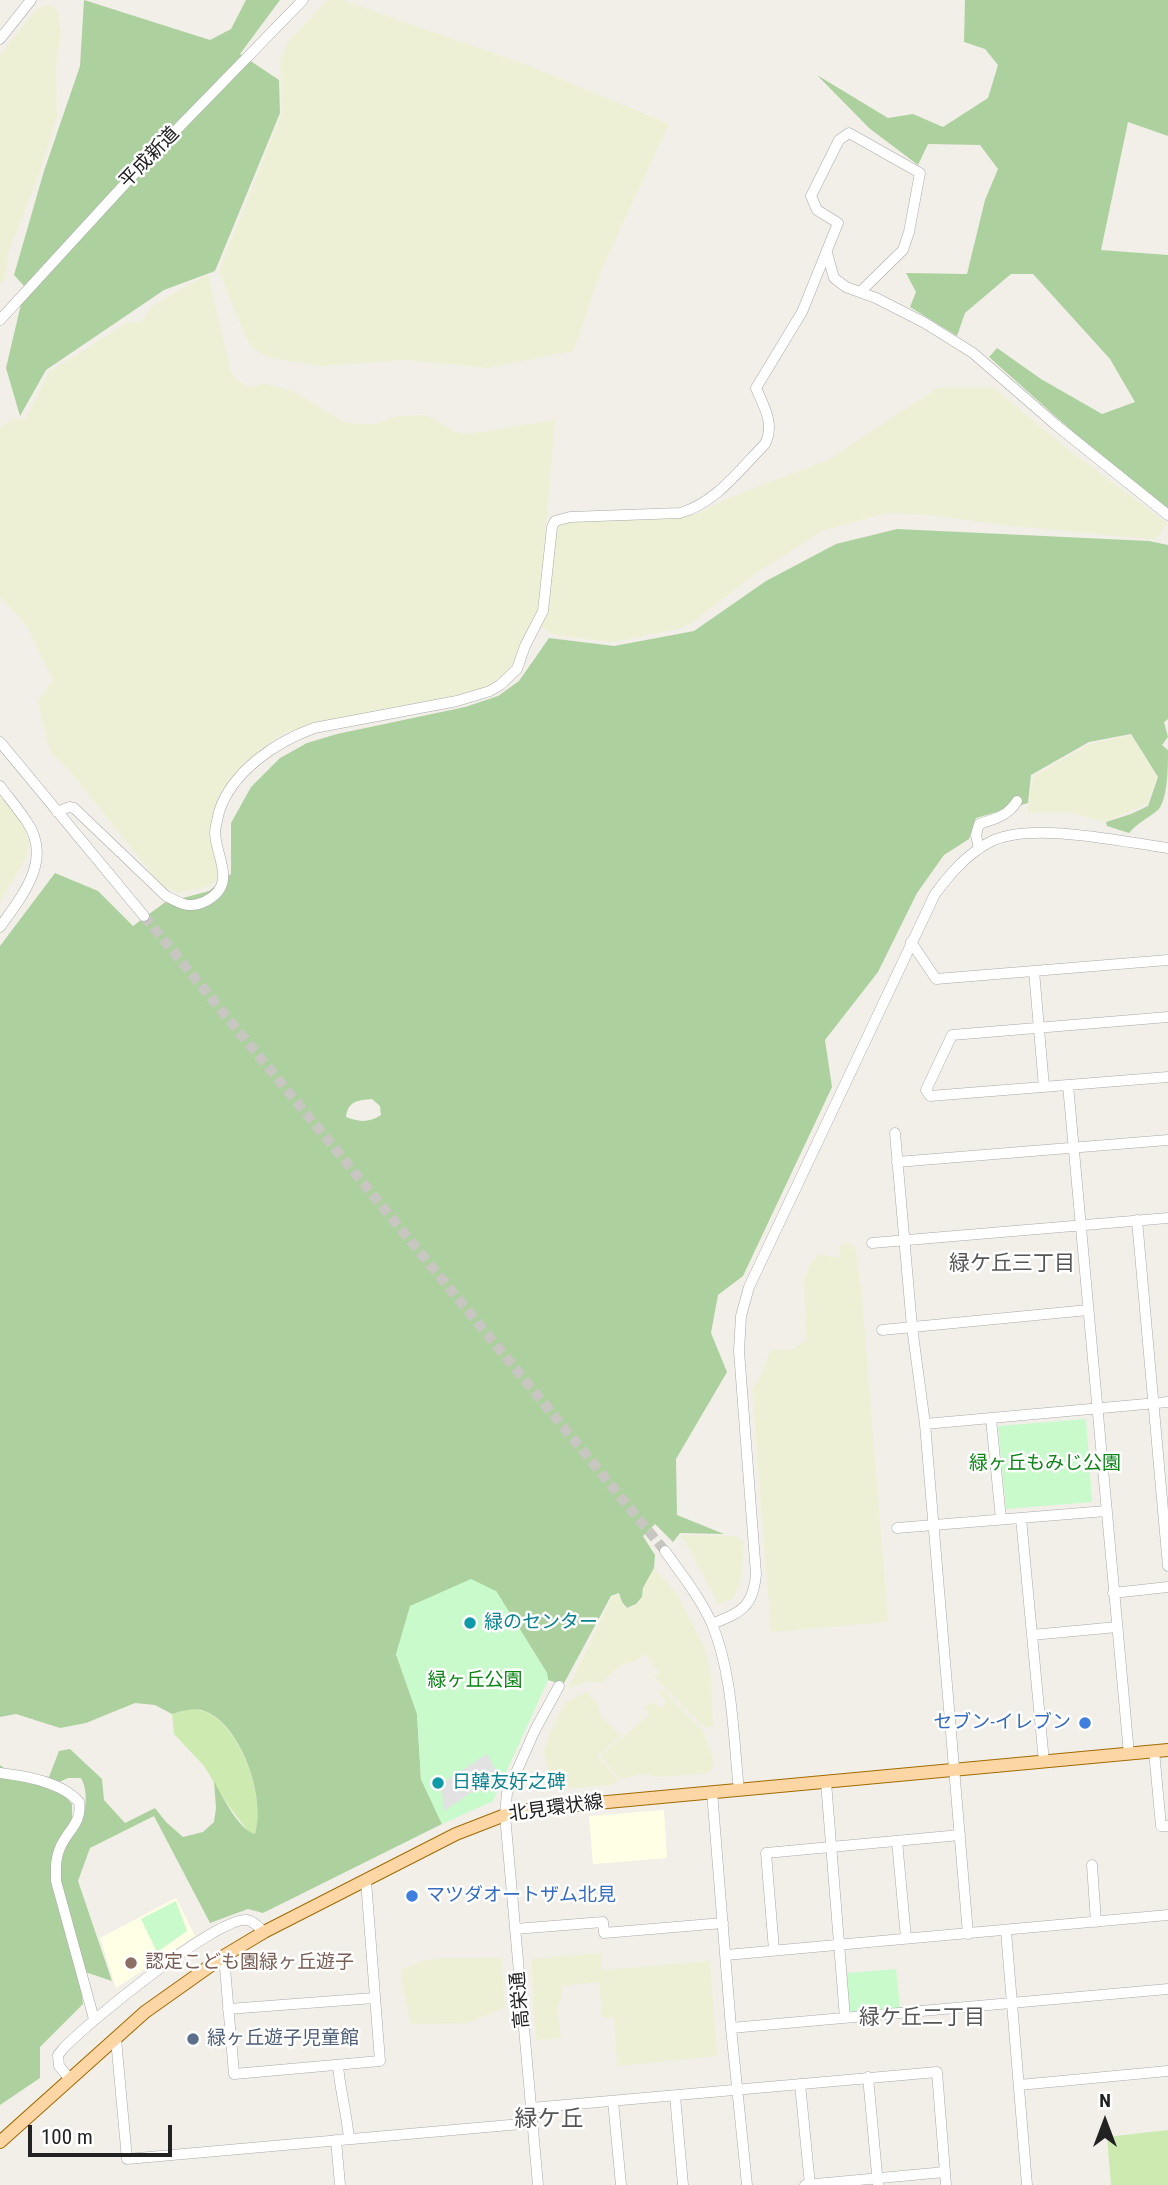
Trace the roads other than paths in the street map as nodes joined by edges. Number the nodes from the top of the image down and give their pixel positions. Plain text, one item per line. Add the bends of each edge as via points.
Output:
1 (32, 0) edge
2 (303, 0) edge
3 (0, 39) edge
4 (827, 253) junction
5 (860, 292) junction
6 (0, 320) edge
7 (1168, 515) edge
8 (0, 742) edge
9 (0, 786) edge
10 (1017, 801) dead end
11 (57, 812) junction
12 (1168, 848) edge
13 (979, 849) junction
14 (144, 916) tunnel mouth
15 (0, 927) edge
16 (911, 942) junction
17 (1168, 960) edge
18 (1034, 971) junction
19 (1168, 1017) edge
20 (1038, 1027) junction
21 (1168, 1077) edge
22 (1068, 1085) junction
23 (1044, 1087) junction
24 (895, 1133) dead end
25 (1168, 1140) edge
26 (1073, 1148) junction
27 (897, 1162) junction
28 (1168, 1218) edge
29 (1137, 1220) junction
30 (1080, 1224) junction
31 (905, 1241) junction
32 (873, 1243) dead end
33 (1088, 1310) junction
34 (912, 1327) junction
35 (882, 1330) dead end
36 (1168, 1402) edge
37 (1153, 1403) junction
38 (1097, 1409) junction
39 (991, 1419) junction
40 (925, 1424) junction
41 (1106, 1511) junction
42 (1021, 1518) junction
43 (1000, 1519) junction
44 (933, 1525) junction
45 (897, 1528) dead end
46 (665, 1551) tunnel mouth
47 (1168, 1566) edge
48 (1168, 1587) edge
49 (1113, 1593) junction
50 (712, 1624) junction
51 (1117, 1627) junction
52 (1032, 1635) junction
53 (559, 1686) dead end
54 (1161, 1751) edge
55 (1129, 1754) junction
56 (1044, 1762) junction
57 (955, 1770) junction
58 (0, 1773) edge
59 (826, 1782) junction
60 (739, 1790) junction
61 (712, 1792) junction
62 (505, 1815) junction
63 (1168, 1826) edge
64 (960, 1835) junction
65 (897, 1841) junction
66 (831, 1847) junction
67 (1092, 1865) dead end
68 (366, 1881) junction
69 (1168, 1915) edge
70 (1096, 1922) junction
71 (723, 1923) junction
72 (515, 1929) junction
73 (1006, 1931) junction
74 (264, 1932) junction
75 (968, 1934) junction
76 (906, 1938) junction
77 (838, 1944) junction
78 (774, 1950) junction
79 (726, 1955) junction
80 (223, 1956) junction
81 (1168, 1989) edge
82 (374, 1998) junction
83 (1013, 2004) junction
84 (228, 2009) junction
85 (845, 2018) junction
86 (94, 2019) junction
87 (731, 2028) junction
88 (116, 2039) junction
89 (338, 2065) junction
90 (1168, 2071) edge
91 (868, 2077) junction
92 (69, 2078) junction
93 (800, 2084) junction
94 (1019, 2085) junction
95 (737, 2089) junction
96 (675, 2096) junction
97 (613, 2101) junction
98 (531, 2108) junction
99 (532, 2123) junction
100 (349, 2139) junction
101 (336, 2140) junction
102 (0, 2141) edge
103 (945, 2172) junction
104 (878, 2182) edge
105 (340, 2185) edge
106 (538, 2185) edge
107 (621, 2185) edge
108 (683, 2185) edge
109 (747, 2185) edge
110 (808, 2185) edge
111 (946, 2185) edge
112 (1027, 2185) edge

1 - 3 street
2 - 6 street, 平成新道
4 - 5 street via 834,278
4 - 5 street via 838,223 817,210 811,197 839,140 849,133 858,136 920,173 903,250
4 - 11 street via 802,312 756,388 769,419 765,444 715,495 691,509 555,521 543,611 517,669 500,685 457,701 314,728 269,751 241,775 220,811 215,833 223,863 222,885 213,897 190,906 166,896 80,813 69,807
5 - 7 street via 925,323 973,353
8 - 11 street
9 - 15 street via 28,823 37,849 28,888
10 - 13 street via 1000,818 979,824
11 - 14 street
12 - 13 street via 1018,833
13 - 16 street via 958,864 934,894
16 - 18 street via 936,978
16 - 50 street via 749,1287 739,1351 756,1574 748,1605
17 - 18 street
18 - 20 street
19 - 20 street
20 - 23 street
20 - 23 street via 952,1035 926,1090 930,1096
21 - 22 street
22 - 23 street
22 - 26 street
24 - 27 street
25 - 26 street
26 - 27 street
26 - 30 street
27 - 31 street
28 - 29 street
29 - 30 street
29 - 37 street
30 - 31 street
30 - 33 street
31 - 32 street
31 - 34 street
33 - 34 street
33 - 38 street
34 - 35 street
34 - 40 street
36 - 37 street
37 - 38 street
37 - 47 street
38 - 39 street
38 - 41 street
39 - 40 street
39 - 43 street
40 - 44 street
41 - 42 street
41 - 49 street
42 - 43 street
42 - 52 street
43 - 44 street
44 - 45 street
44 - 57 street
46 - 50 street
48 - 49 street
49 - 51 street
50 - 60 street via 729,1692
51 - 52 street
51 - 55 street
52 - 56 street
53 - 62 street, 高栄通 via 507,1793
54 - 55 main road, 北見環状線
54 - 63 street via 1161,1826
55 - 56 main road, 北見環状線
56 - 57 main road, 北見環状線
57 - 59 main road, 北見環状線
57 - 64 street
58 - 86 street via 62,1789 79,1802 79,1816 56,1858 56,1881
59 - 60 main road, 北見環状線
59 - 66 street
60 - 61 main road, 北見環状線
61 - 62 main road, 北見環状線
61 - 71 street
62 - 68 main road, 北見環状線 via 456,1834
62 - 72 street, 高栄通
64 - 65 street
64 - 75 street
65 - 66 street
65 - 76 street
66 - 77 street
66 - 78 street via 766,1853
67 - 70 street
68 - 74 main road, 北見環状線
68 - 82 street
69 - 70 street
70 - 73 street
71 - 72 street via 604,1933 603,1922
71 - 79 street
72 - 98 street, 高栄通
73 - 75 street
73 - 83 street
74 - 80 main road, 北見環状線
74 - 86 street via 247,1920 225,1926
75 - 76 street
76 - 77 street
77 - 78 street
77 - 85 street
78 - 79 street
79 - 87 street
80 - 84 street
80 - 88 main road, 北見環状線 via 156,2003
81 - 83 street
82 - 84 street
82 - 89 street via 380,2061
83 - 85 street
83 - 94 street
84 - 89 street via 234,2074
85 - 87 street
86 - 92 street via 58,2055 59,2066
87 - 95 street
88 - 92 main road, 北見環状線
88 - 101 street via 127,2159
89 - 100 street
90 - 94 street
91 - 93 street
91 - 103 street via 937,2072
91 - 104 street
92 - 102 main road, 北見環状線
93 - 95 street
93 - 110 street
94 - 112 street
95 - 96 street
95 - 109 street
96 - 97 street
96 - 108 street
97 - 98 street
97 - 107 street
98 - 99 street, 高栄通
99 - 100 street
99 - 106 street, 高栄通
100 - 101 street
101 - 105 street
103 - 104 street
103 - 111 street
104 - 110 street

